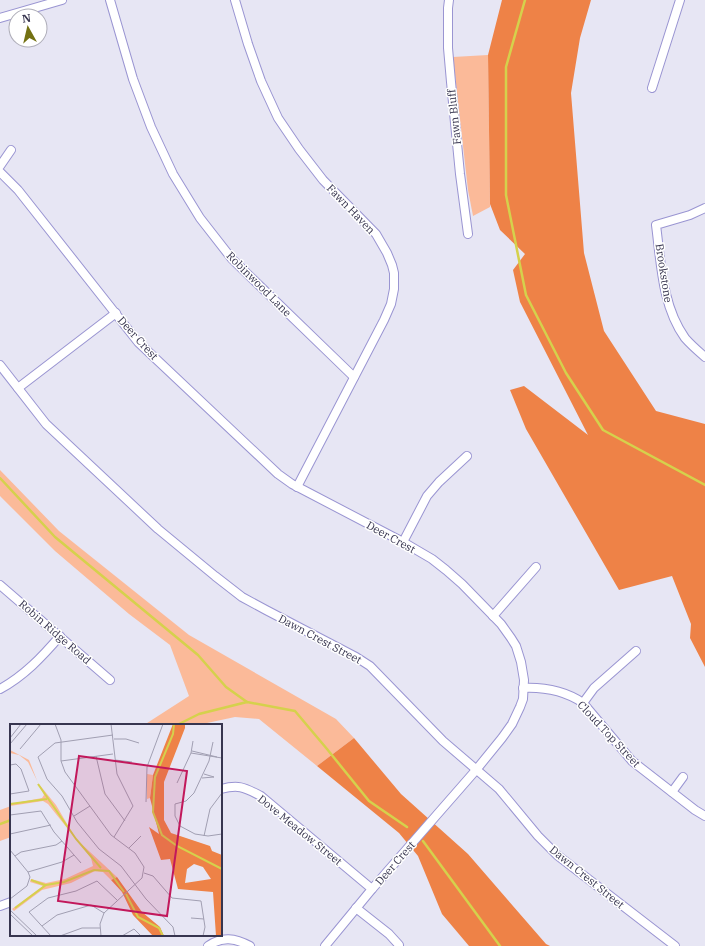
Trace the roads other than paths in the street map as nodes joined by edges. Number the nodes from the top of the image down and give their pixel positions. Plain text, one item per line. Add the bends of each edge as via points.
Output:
1 (62, 0) edge
2 (110, 0) edge
3 (235, 0) edge
4 (449, 0) edge
5 (680, 0) edge
6 (0, 18) edge
7 (652, 88) dead end
8 (11, 150) dead end
9 (0, 166) edge
10 (0, 172) edge
11 (705, 208) edge
12 (468, 234) dead end
13 (116, 314) junction
14 (705, 357) edge
15 (0, 366) edge
16 (354, 377) junction
17 (18, 388) junction
18 (467, 456) dead end
19 (297, 486) junction
20 (403, 542) junction
21 (536, 567) dead end
22 (0, 585) edge
23 (493, 616) junction
24 (60, 636) junction
25 (636, 651) dead end
26 (110, 680) dead end
27 (524, 688) junction
28 (0, 689) edge
29 (583, 703) junction
30 (476, 770) junction
31 (683, 777) dead end
32 (222, 789) edge
33 (672, 792) junction
34 (705, 816) edge
35 (372, 889) junction
36 (10, 902) edge
37 (0, 906) edge
38 (356, 908) junction
39 (208, 946) edge
40 (250, 946) edge
41 (325, 946) edge
42 (399, 946) edge
43 (675, 946) edge

1 - 6 street
2 - 16 street, Robinwood Lane via 133,79 151,127 173,174 200,218 232,259
3 - 16 street, Fawn Haven via 261,81 278,118 323,180 376,234 392,265 394,289 391,304
4 - 12 street, Fawn Bluff via 450,82
5 - 7 street
8 - 9 street
10 - 13 street, Deer Crest via 18,190
11 - 14 street, Brookstone via 656,225 670,310 686,339
13 - 17 street
13 - 19 street, Deer Crest via 138,342 278,474
15 - 17 street, Dawn Crest Street
16 - 19 street, Fawn Haven
17 - 30 street, Dawn Crest Street via 46,424 158,529 242,597 370,666 443,741
18 - 20 street via 427,496
19 - 20 street, Deer Crest
20 - 23 street, Deer Crest via 446,570
21 - 23 street
22 - 24 street, Robin Ridge Road
23 - 27 street, Deer Crest via 516,646 523,671
24 - 26 street, Robin Ridge Road
24 - 28 street via 23,674
25 - 29 street via 594,688
27 - 29 street, Cloud Top Street via 550,689 574,697
27 - 30 street, Deer Crest via 523,699 512,724
29 - 33 street, Cloud Top Street via 632,761
30 - 35 street, Deer Crest
30 - 43 street, Dawn Crest Street via 498,789 557,855
31 - 33 street
32 - 35 street, Dove Meadow Street via 230,786 243,787 261,796
33 - 34 street, Cloud Top Street
35 - 38 street, Deer Crest
36 - 37 street
38 - 41 street, Deer Crest
38 - 42 street via 389,934
39 - 40 street via 227,939

